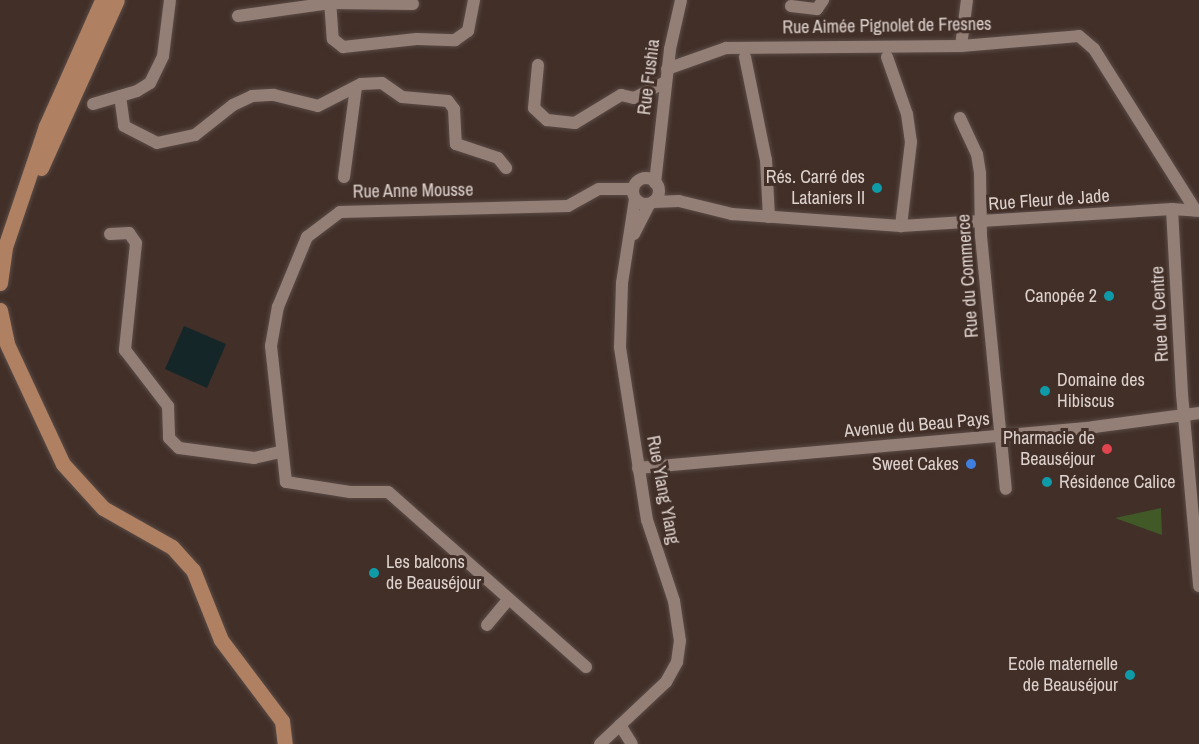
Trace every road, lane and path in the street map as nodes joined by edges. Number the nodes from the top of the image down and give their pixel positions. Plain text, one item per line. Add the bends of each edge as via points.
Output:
1 (102, 0) edge
2 (117, 0) edge
3 (170, 0) edge
4 (474, 0) edge
5 (681, 0) edge
6 (823, 0) edge
7 (967, 0) edge
8 (330, 2) edge
9 (413, 4) dead end
10 (791, 6) dead end
11 (238, 16) dead end
12 (961, 46) junction
13 (745, 57) dead end
14 (887, 57) dead end
15 (537, 64) dead end
16 (668, 69) junction
17 (666, 82) junction
18 (356, 87) junction
19 (120, 96) junction
20 (93, 104) dead end
21 (960, 118) dead end
22 (506, 168) dead end
23 (344, 177) dead end
24 (652, 183) junction
25 (634, 194) junction
26 (679, 201) junction
27 (651, 203) junction
28 (1172, 209) junction
29 (1198, 211) edge
30 (769, 217) junction
31 (981, 222) junction
32 (901, 226) junction
33 (110, 234) dead end
34 (628, 246) junction
35 (5, 247) junction
36 (0, 283) edge
37 (0, 310) edge
38 (1199, 413) edge
39 (1184, 416) junction
40 (999, 436) junction
41 (280, 452) junction
42 (638, 468) junction
43 (1006, 489) dead end
44 (1199, 586) edge
45 (508, 600) junction
46 (487, 625) dead end
47 (586, 667) dead end
48 (620, 725) junction
49 (285, 744) edge
50 (600, 744) edge
51 (632, 744) edge

1 - 35 main road via 46,126
2 - 35 main road
3 - 19 street via 158,70 150,83
4 - 8 street via 463,37 343,47 333,39
5 - 16 street, Rue Fushia
6 - 10 street via 817,9
7 - 12 street
8 - 9 street
8 - 11 street
12 - 16 street, Rue Aimée Pignolet de Fresnes via 726,48
12 - 29 street, Rue Aimée Pignolet de Fresnes via 1068,36 1088,41
13 - 30 street via 766,160
14 - 32 street via 907,114 911,142
15 - 17 street via 534,108 547,120 575,123 621,95 634,98
16 - 17 street, Rue Fushia
17 - 24 street, Rue Fushia
18 - 19 street via 318,106 274,94 252,96 233,105 195,135 158,143 124,126
18 - 22 street via 366,82 382,83 402,98 448,101 454,109 456,144 498,158
18 - 23 street
19 - 20 street
21 - 31 street, Rue du Commerce via 977,154
24 - 25 street
24 - 26 street, Rue Fleur de Jade
24 - 27 street, Rue Ylang Ylang
25 - 27 street, Rue Anne Mousse
25 - 34 street, Rue Ylang Ylang
25 - 41 street, Rue Anne Mousse via 599,189 568,206 344,210 315,227 288,278 274,324 271,372
26 - 27 street, Rue Fleur de Jade
26 - 30 street, Rue Fleur de Jade via 732,214
27 - 34 street, Rue Ylang Ylang
28 - 29 street, Rue Fleur de Jade
28 - 31 street, Rue Fleur de Jade
28 - 39 street, Rue du Centre
30 - 32 street, Rue Fleur de Jade
31 - 32 street, Rue Fleur de Jade
31 - 40 street, Rue du Commerce
33 - 41 street via 129,232 136,243 125,350 168,406 169,438 179,448 254,458
34 - 42 street, Rue Ylang Ylang via 619,316 620,347
35 - 36 main road
37 - 49 main road via 7,344 48,440 63,464 103,508 172,548 193,570 221,640 282,721
38 - 39 street, Avenue du Beau Pays
39 - 40 street, Avenue du Beau Pays
39 - 44 street, Rue du Centre
40 - 42 street, Avenue du Beau Pays
40 - 43 street, Rue du Commerce
41 - 45 street, Rue Anne Mousse via 286,482 350,492 388,492
42 - 48 street, Rue Ylang Ylang via 647,519 674,601 680,641 677,662 666,682
45 - 46 street
45 - 47 street
48 - 50 street, Rue Ylang Ylang
48 - 51 street

